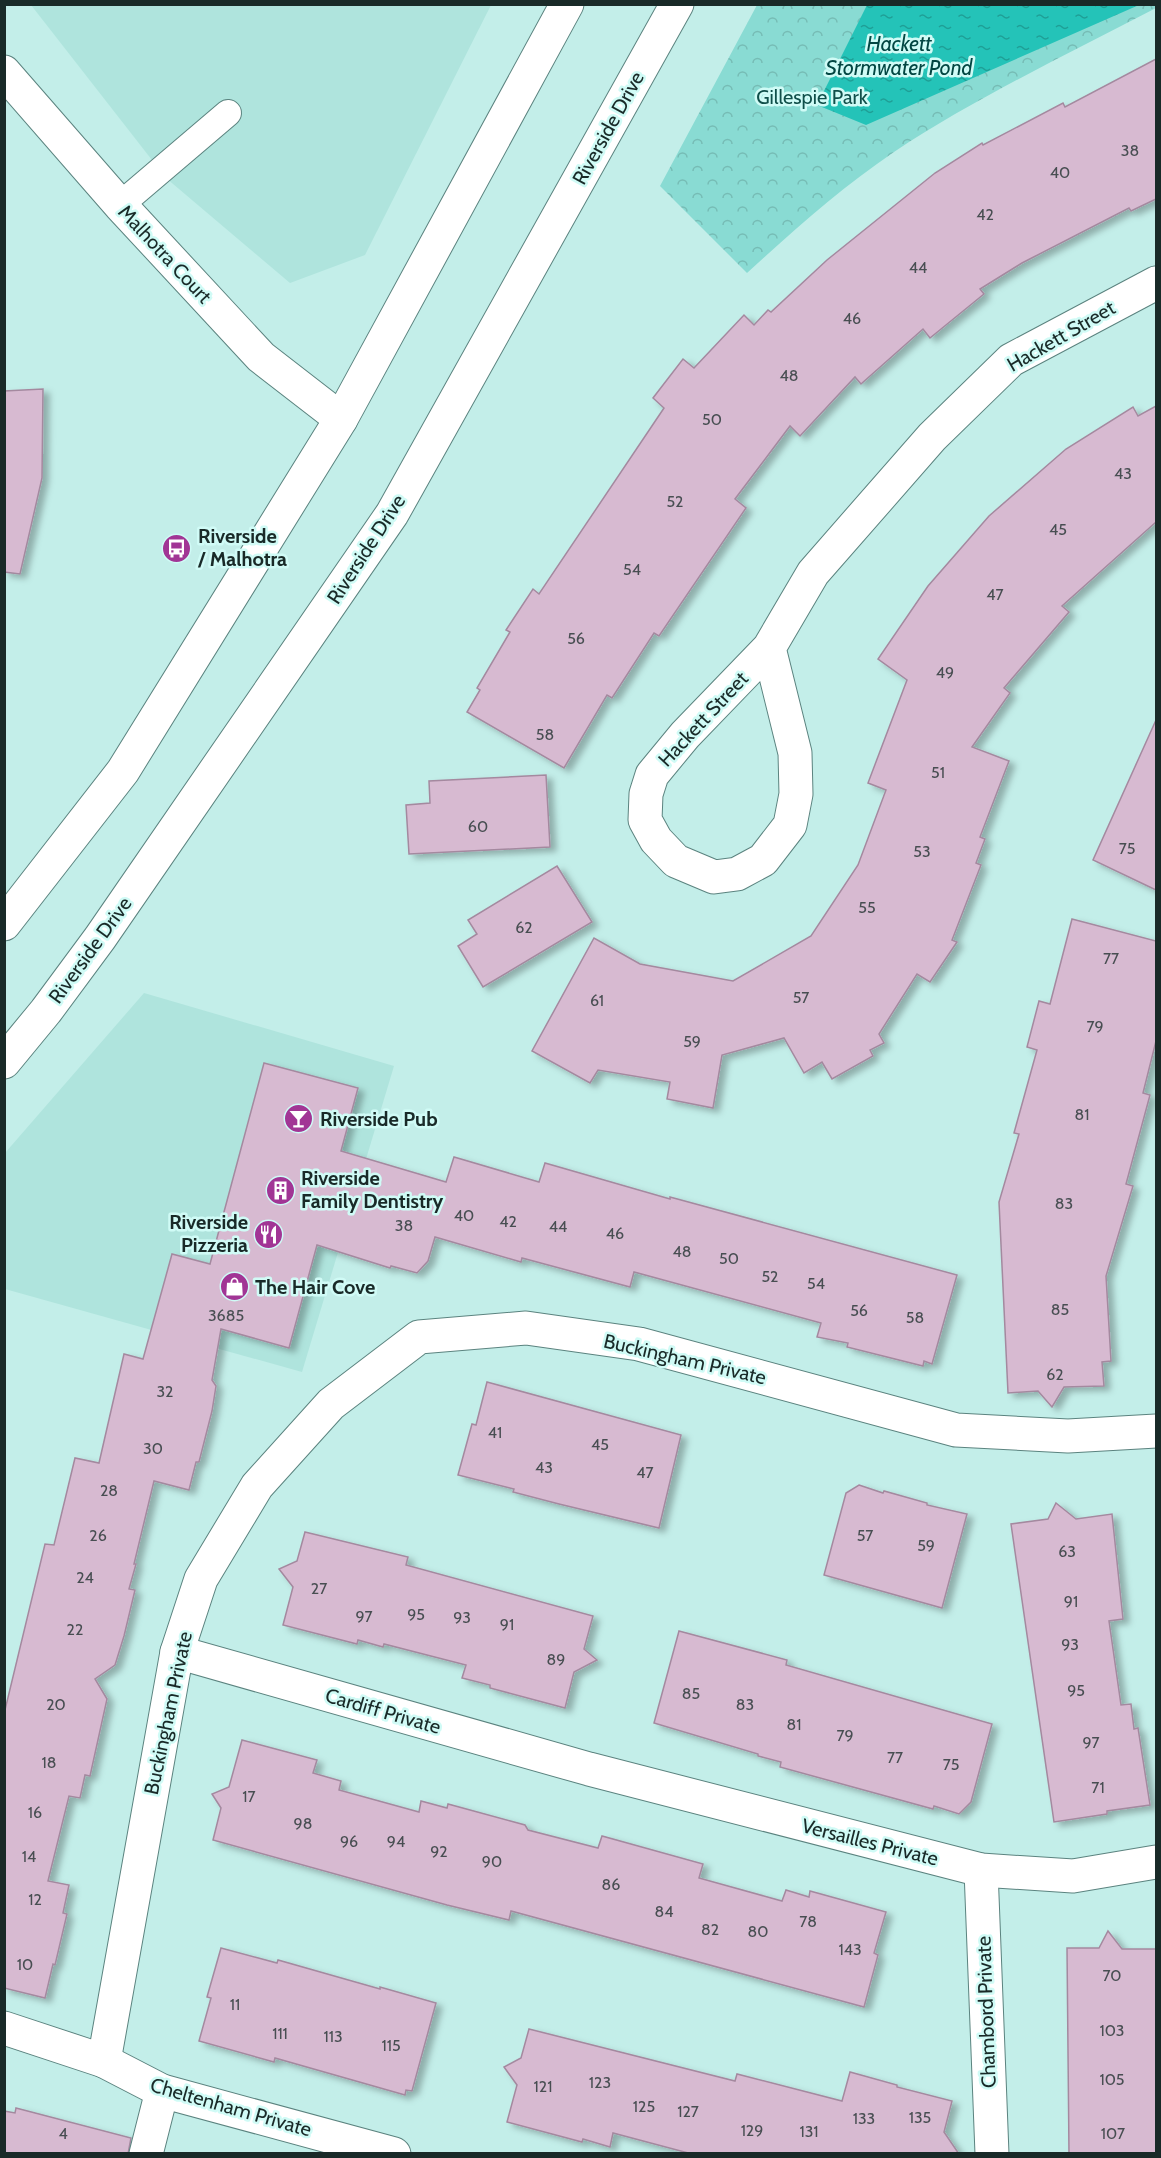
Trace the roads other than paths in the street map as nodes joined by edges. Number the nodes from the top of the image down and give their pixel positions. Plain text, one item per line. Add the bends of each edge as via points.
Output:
1 (567, 4) edge
2 (676, 4) edge
3 (4, 72) edge
4 (228, 113) dead end
5 (120, 205) junction
6 (1156, 283) edge
7 (341, 419) junction
8 (769, 648) junction
9 (4, 924) edge
10 (4, 1062) edge
11 (1156, 1431) edge
12 (177, 1652) junction
13 (589, 1769) joint
14 (1156, 1862) edge
15 (981, 1870) junction
16 (4, 2028) edge
17 (104, 2061) junction
18 (162, 2091) junction
19 (146, 2154) edge
20 (394, 2154) edge
21 (992, 2154) edge

1 - 7 street
2 - 10 street, Riverside Drive via 392,514 100,938
3 - 5 street, Malhotra Court
4 - 5 lane
5 - 7 street, Malhotra Court via 261,357
6 - 8 street, Hackett Street via 1011,360 932,437 813,573
7 - 9 street via 123,771
8 - 8 street, Hackett Street via 795,753 796,794 790,825 763,860 737,874 714,877 676,861 656,840 645,820 646,794 652,775 685,735
11 - 12 street, Buckingham Private via 1068,1436 956,1430 639,1344 526,1328 419,1337 331,1404 256,1486 201,1579
12 - 13 street, Cardiff Private
12 - 17 street, Buckingham Private
13 - 15 street, Versailles Private
14 - 15 street, Versailles Private via 1073,1876
15 - 21 street, Chambord Private
16 - 17 street, Cheltenham Private
17 - 18 street, Cheltenham Private
18 - 19 street
18 - 20 street, Cheltenham Private

